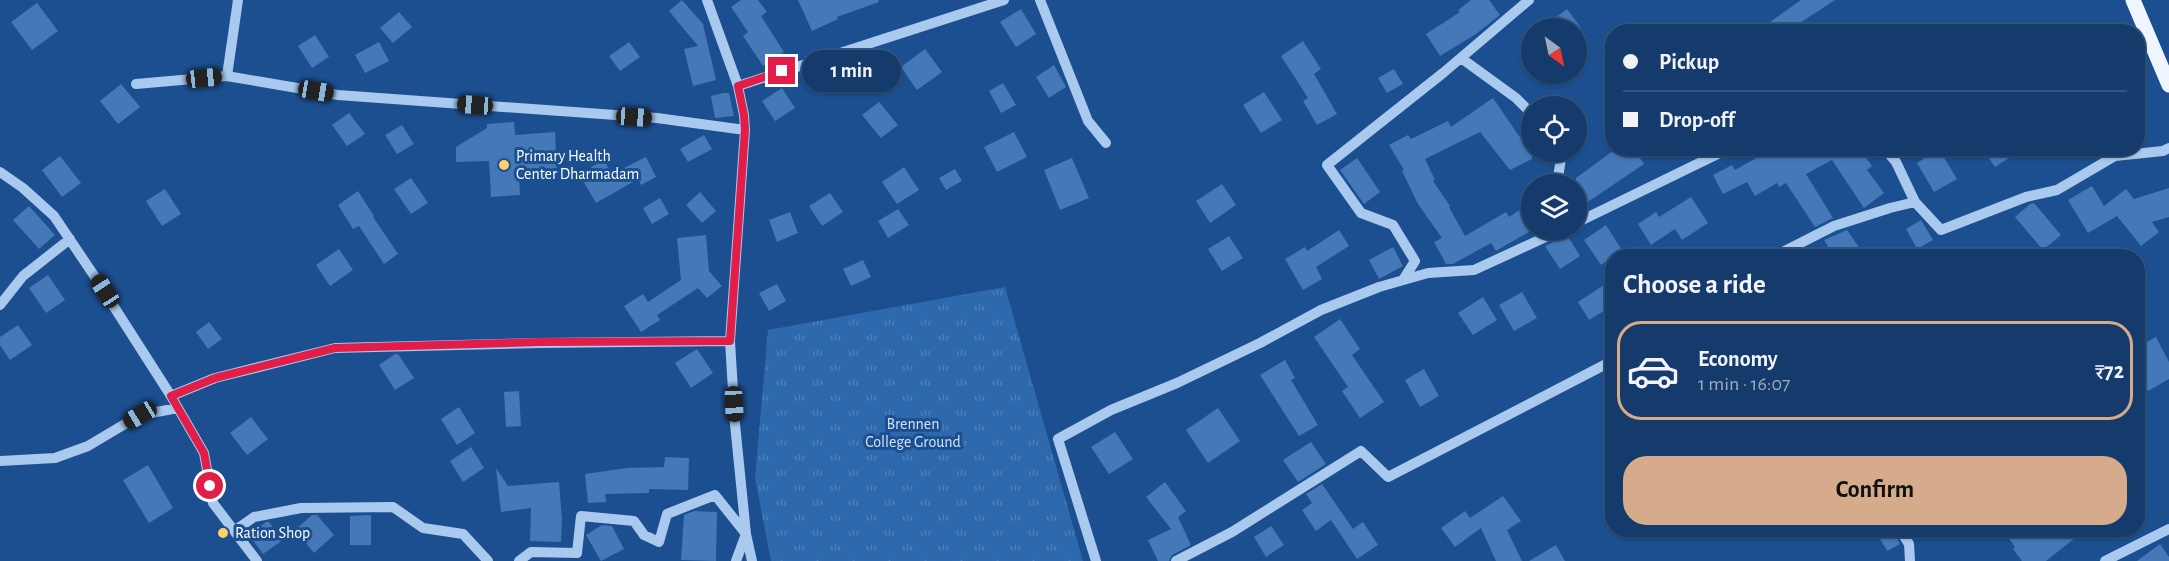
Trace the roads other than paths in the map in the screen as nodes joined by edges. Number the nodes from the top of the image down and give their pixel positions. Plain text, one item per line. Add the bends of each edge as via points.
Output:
1 (238, 0) edge
2 (708, 0) edge
3 (1004, 0) edge
4 (1040, 0) edge
5 (1529, 0) edge
6 (2133, 0) edge
7 (2143, 24) edge
8 (2145, 28) edge
9 (1461, 58) junction
10 (227, 76) junction
11 (136, 84) dead end
12 (2169, 85) edge
13 (738, 86) junction
14 (1521, 103) edge
15 (745, 130) junction
16 (1106, 143) dead end
17 (2169, 148) edge
18 (2145, 153) edge
19 (1713, 156) edge
20 (1891, 156) edge
21 (2115, 156) edge
22 (0, 172) edge
23 (1915, 202) junction
24 (1587, 215) edge
25 (70, 239) junction
26 (1539, 240) edge
27 (1790, 249) edge
28 (1403, 280) junction
29 (0, 305) edge
30 (730, 341) junction
31 (1605, 365) edge
32 (171, 396) junction
33 (178, 408) junction
34 (0, 461) edge
35 (2169, 529) edge
36 (234, 531) junction
37 (746, 534) junction
38 (1904, 537) edge
39 (256, 561) edge
40 (488, 561) edge
41 (519, 561) edge
42 (736, 561) edge
43 (752, 561) edge
44 (1096, 561) edge
45 (1176, 561) edge
46 (1910, 561) edge
47 (2105, 561) edge

1 - 10 street
2 - 13 street
3 - 13 street
4 - 16 street via 1088,121
5 - 9 street
6 - 7 main road
8 - 12 main road
9 - 14 street
9 - 28 street via 1327,165 1361,213 1393,225 1415,261
10 - 11 street
10 - 15 street via 338,95 657,118
13 - 15 street
15 - 30 street
17 - 18 street
19 - 24 street
20 - 23 street
21 - 23 street via 2057,190 2026,197 1941,230
22 - 25 street via 54,216
23 - 27 street via 1834,226
25 - 29 street via 23,276
25 - 32 street
26 - 28 street via 1474,270 1428,273
28 - 44 street via 1321,310 1058,439
30 - 32 street via 335,348 215,378
30 - 37 street
31 - 45 street via 1388,477 1361,451 1232,532
32 - 33 street
33 - 34 street via 140,415 88,446 55,458
33 - 36 street via 204,453 213,503
35 - 47 street
36 - 39 street
36 - 40 street via 254,517 301,508 393,507 423,528 463,534
37 - 41 street via 715,495 667,514 659,542 644,535 634,521 581,516 577,553 531,552
37 - 42 street
37 - 43 street
38 - 46 street via 1909,544

